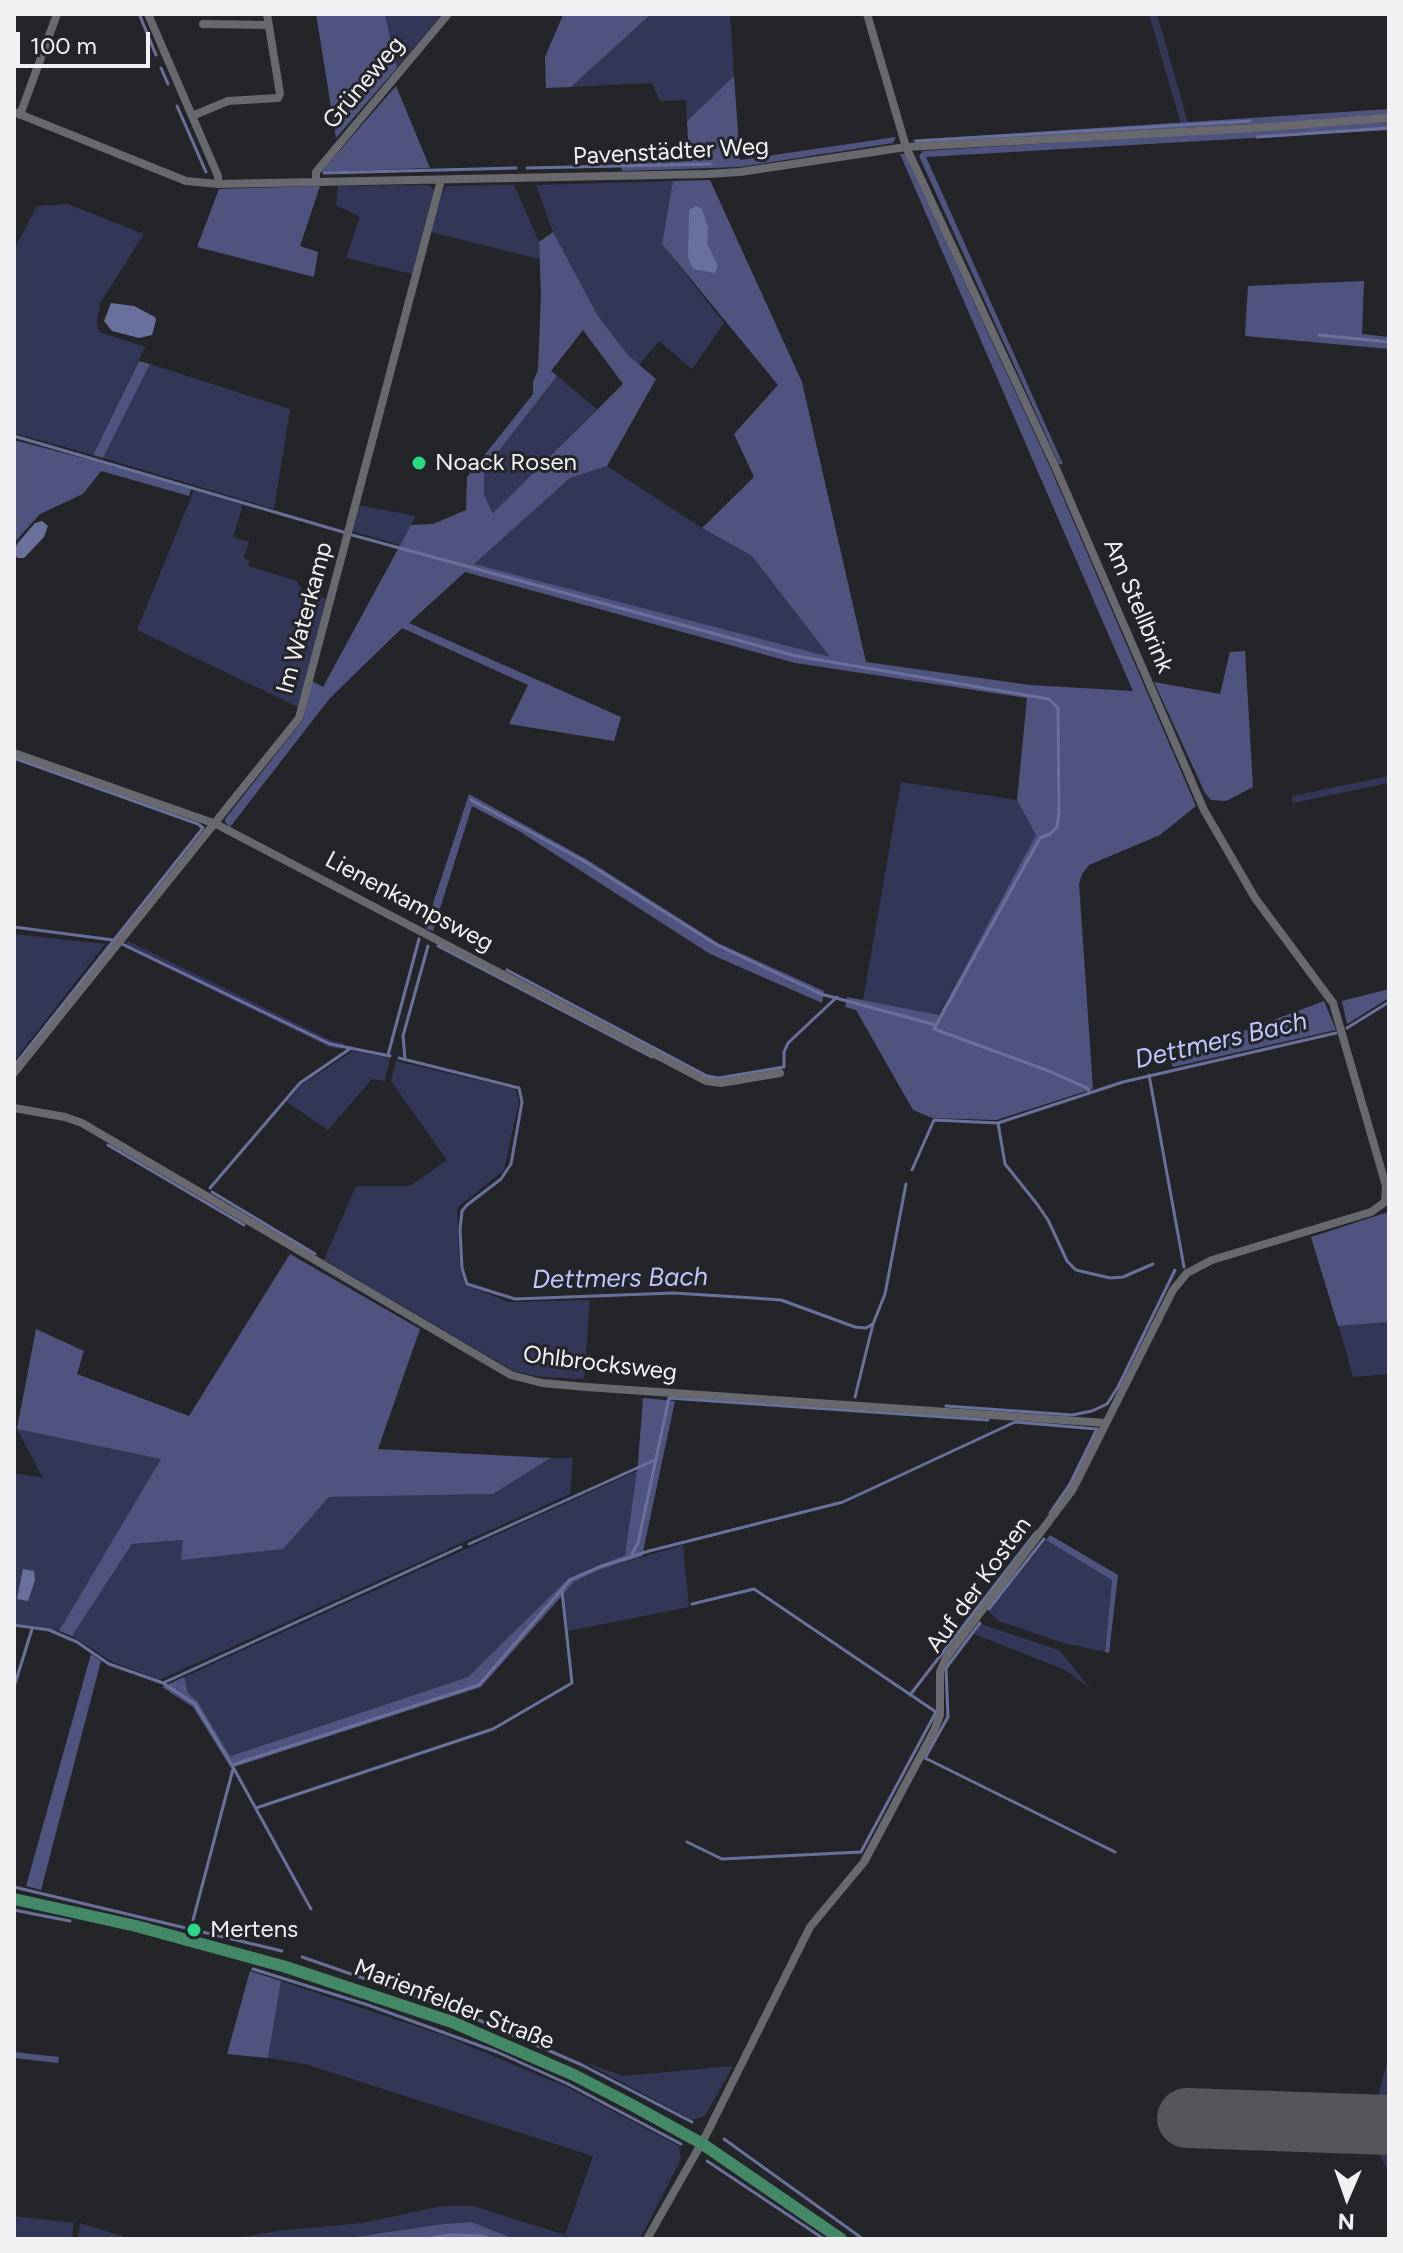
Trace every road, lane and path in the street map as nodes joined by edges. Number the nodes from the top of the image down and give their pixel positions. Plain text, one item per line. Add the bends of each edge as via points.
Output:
1 (57, 14) edge
2 (148, 14) edge
3 (267, 14) edge
4 (448, 14) edge
5 (867, 14) edge
6 (203, 24) dead end
7 (269, 25) junction
8 (17, 113) edge
9 (192, 116) junction
10 (1389, 118) edge
11 (906, 147) junction
12 (316, 180) junction
13 (441, 180) junction
14 (218, 184) junction
15 (14, 753) edge
16 (216, 824) junction
17 (14, 1073) edge
18 (780, 1073) dead end
19 (14, 1108) edge
20 (1387, 1204) edge
21 (1106, 1423) junction
22 (14, 1899) edge
23 (701, 2143) junction
24 (647, 2239) edge
25 (841, 2239) edge

1 - 8 street
2 - 9 street
3 - 7 street
4 - 12 street, Grüneweg via 316,172
5 - 11 street, Am Stellbrink
6 - 7 street
7 - 9 street via 278,98 228,101
8 - 14 street, Pavenstädter Weg via 186,181
9 - 14 street
10 - 11 street, Pavenstädter Weg
11 - 13 street, Pavenstädter Weg via 740,172
11 - 20 street, Am Stellbrink via 1055,466 1210,821 1255,898 1333,1003
12 - 13 street, Pavenstädter Weg
12 - 14 street, Pavenstädter Weg
13 - 16 street, Im Waterkamp via 299,718
15 - 16 street, Lienenkampsweg
16 - 17 street, Im Waterkamp
16 - 18 street, Lienenkampsweg via 706,1081
19 - 21 street, Ohlbrocksweg via 82,1123 511,1375 586,1387
20 - 21 street, Auf der Kosten via 1212,1260 1187,1273 1173,1290
21 - 23 street, Auf der Kosten via 1073,1489 946,1658 934,1731 864,1862 810,1927
22 - 23 main road, Marienfelder Straße via 221,1949 452,2022 574,2075
23 - 24 street, Auf der Kosten
23 - 25 main road, Marienfelder Straße

